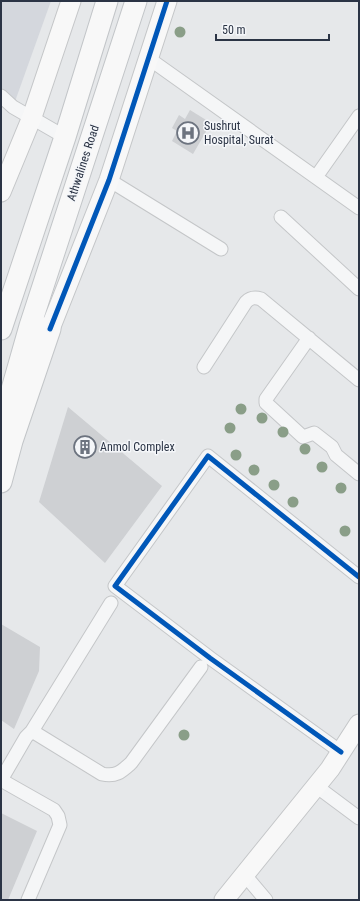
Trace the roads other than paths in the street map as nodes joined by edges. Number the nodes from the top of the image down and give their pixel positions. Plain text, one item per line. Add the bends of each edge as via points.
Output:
1 (71, 1) edge
2 (107, 1) edge
3 (136, 1) edge
4 (167, 1) edge
5 (148, 58) junction
6 (1, 96) edge
7 (359, 116) edge
8 (32, 118) junction
9 (65, 137) junction
10 (316, 177) junction
11 (109, 180) junction
12 (1, 192) edge
13 (359, 208) edge
14 (281, 217) dead end
15 (221, 249) dead end
16 (359, 289) edge
17 (6, 293) edge
18 (1, 318) edge
19 (40, 328) junction
20 (1, 329) edge
21 (309, 338) junction
22 (204, 367) dead end
23 (359, 380) edge
24 (1, 428) edge
25 (359, 474) edge
26 (1, 482) edge
27 (359, 577) edge
28 (111, 602) dead end
29 (201, 667) dead end
30 (359, 724) edge
31 (32, 731) junction
32 (340, 752) junction
33 (1, 780) edge
34 (316, 786) junction
35 (359, 818) edge
36 (244, 874) junction
37 (28, 900) edge
38 (224, 900) edge
39 (266, 900) edge

1 - 8 street
2 - 9 main road, Athwalines Road
3 - 19 main road, Athwalines Road
4 - 5 street
5 - 10 street
5 - 11 street
6 - 8 street via 13,107
7 - 10 street
8 - 9 street
8 - 12 street
9 - 17 main road, Athwalines Road
10 - 13 street
11 - 15 street
11 - 19 street
14 - 16 street
17 - 18 main road
17 - 20 main road
19 - 24 main road
19 - 26 main road
21 - 22 street via 261,299 250,299
21 - 23 street
21 - 25 street via 266,399 266,403 303,437 314,432
27 - 32 street via 208,456 115,586
28 - 31 street
29 - 31 street via 131,764 111,776 102,774
30 - 32 street
31 - 33 street
32 - 34 street
33 - 37 street via 54,810 60,824
34 - 35 street
34 - 36 street
36 - 38 street
36 - 39 street

